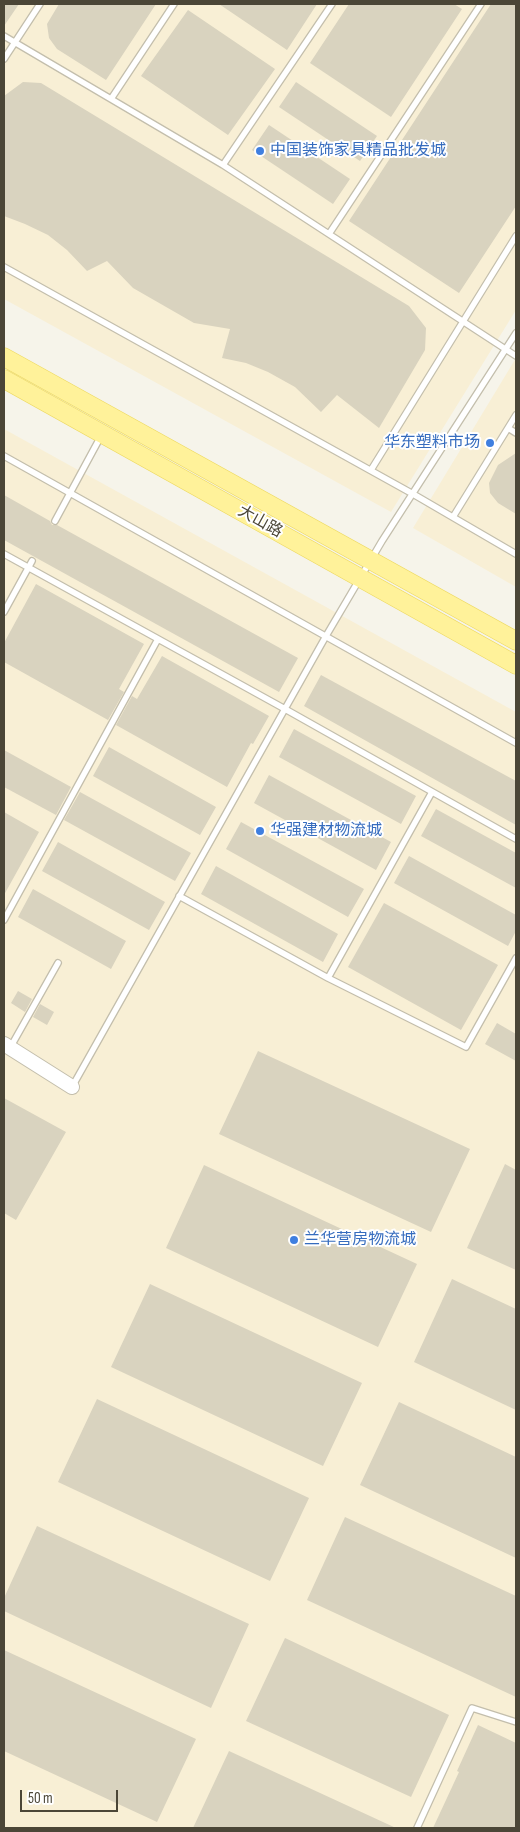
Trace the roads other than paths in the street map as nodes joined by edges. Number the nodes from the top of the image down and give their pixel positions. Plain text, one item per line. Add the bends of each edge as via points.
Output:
1 (40, 4) edge
2 (174, 4) edge
3 (332, 4) edge
4 (481, 4) edge
5 (4, 36) edge
6 (15, 42) junction
7 (4, 59) edge
8 (111, 99) junction
9 (223, 165) junction
10 (329, 234) junction
11 (516, 236) edge
12 (4, 267) edge
13 (463, 320) junction
14 (516, 333) edge
15 (507, 349) junction
16 (516, 356) edge
17 (4, 357) edge
18 (4, 379) edge
19 (516, 415) edge
20 (508, 428) junction
21 (516, 433) edge
22 (102, 434) junction
23 (4, 456) edge
24 (371, 470) junction
25 (70, 493) junction
26 (413, 494) junction
27 (453, 517) junction
28 (55, 521) dead end
29 (4, 554) edge
30 (516, 554) edge
31 (372, 560) junction
32 (32, 561) dead end
33 (28, 568) junction
34 (362, 578) junction
35 (4, 612) edge
36 (326, 636) junction
37 (158, 639) junction
38 (516, 641) edge
39 (516, 665) edge
40 (286, 709) junction
41 (516, 743) edge
42 (432, 792) junction
43 (516, 839) edge
44 (180, 896) junction
45 (4, 920) edge
46 (516, 958) edge
47 (58, 962) dead end
48 (328, 978) junction
49 (7, 1046) edge
50 (72, 1087) joint
51 (516, 1722) edge
52 (416, 1828) edge

1 - 6 lane
2 - 8 lane
3 - 9 lane
4 - 10 lane
5 - 6 lane
6 - 7 lane
6 - 8 lane
8 - 9 lane
9 - 10 lane
10 - 13 lane
11 - 13 lane
12 - 24 lane
13 - 15 lane
13 - 24 lane
14 - 15 lane
15 - 16 lane
15 - 26 lane
17 - 31 main road, 大山路
18 - 22 main road, 大山路
19 - 20 lane
20 - 21 lane
20 - 27 lane
22 - 25 lane
22 - 34 main road, 大山路
23 - 25 lane
24 - 26 lane
25 - 28 lane
25 - 36 lane
26 - 27 lane
26 - 31 lane
27 - 30 lane
29 - 33 lane
31 - 34 lane
31 - 38 main road, 大山路
32 - 33 lane
33 - 35 lane
33 - 37 lane
34 - 36 lane
34 - 39 main road, 大山路
36 - 40 lane
36 - 41 lane
37 - 40 lane
37 - 45 lane
40 - 42 lane
40 - 44 lane
42 - 43 lane
42 - 48 lane
44 - 48 lane
44 - 50 lane
46 - 48 lane via 466,1048
47 - 49 lane
49 - 50 street
51 - 52 lane via 472,1708

